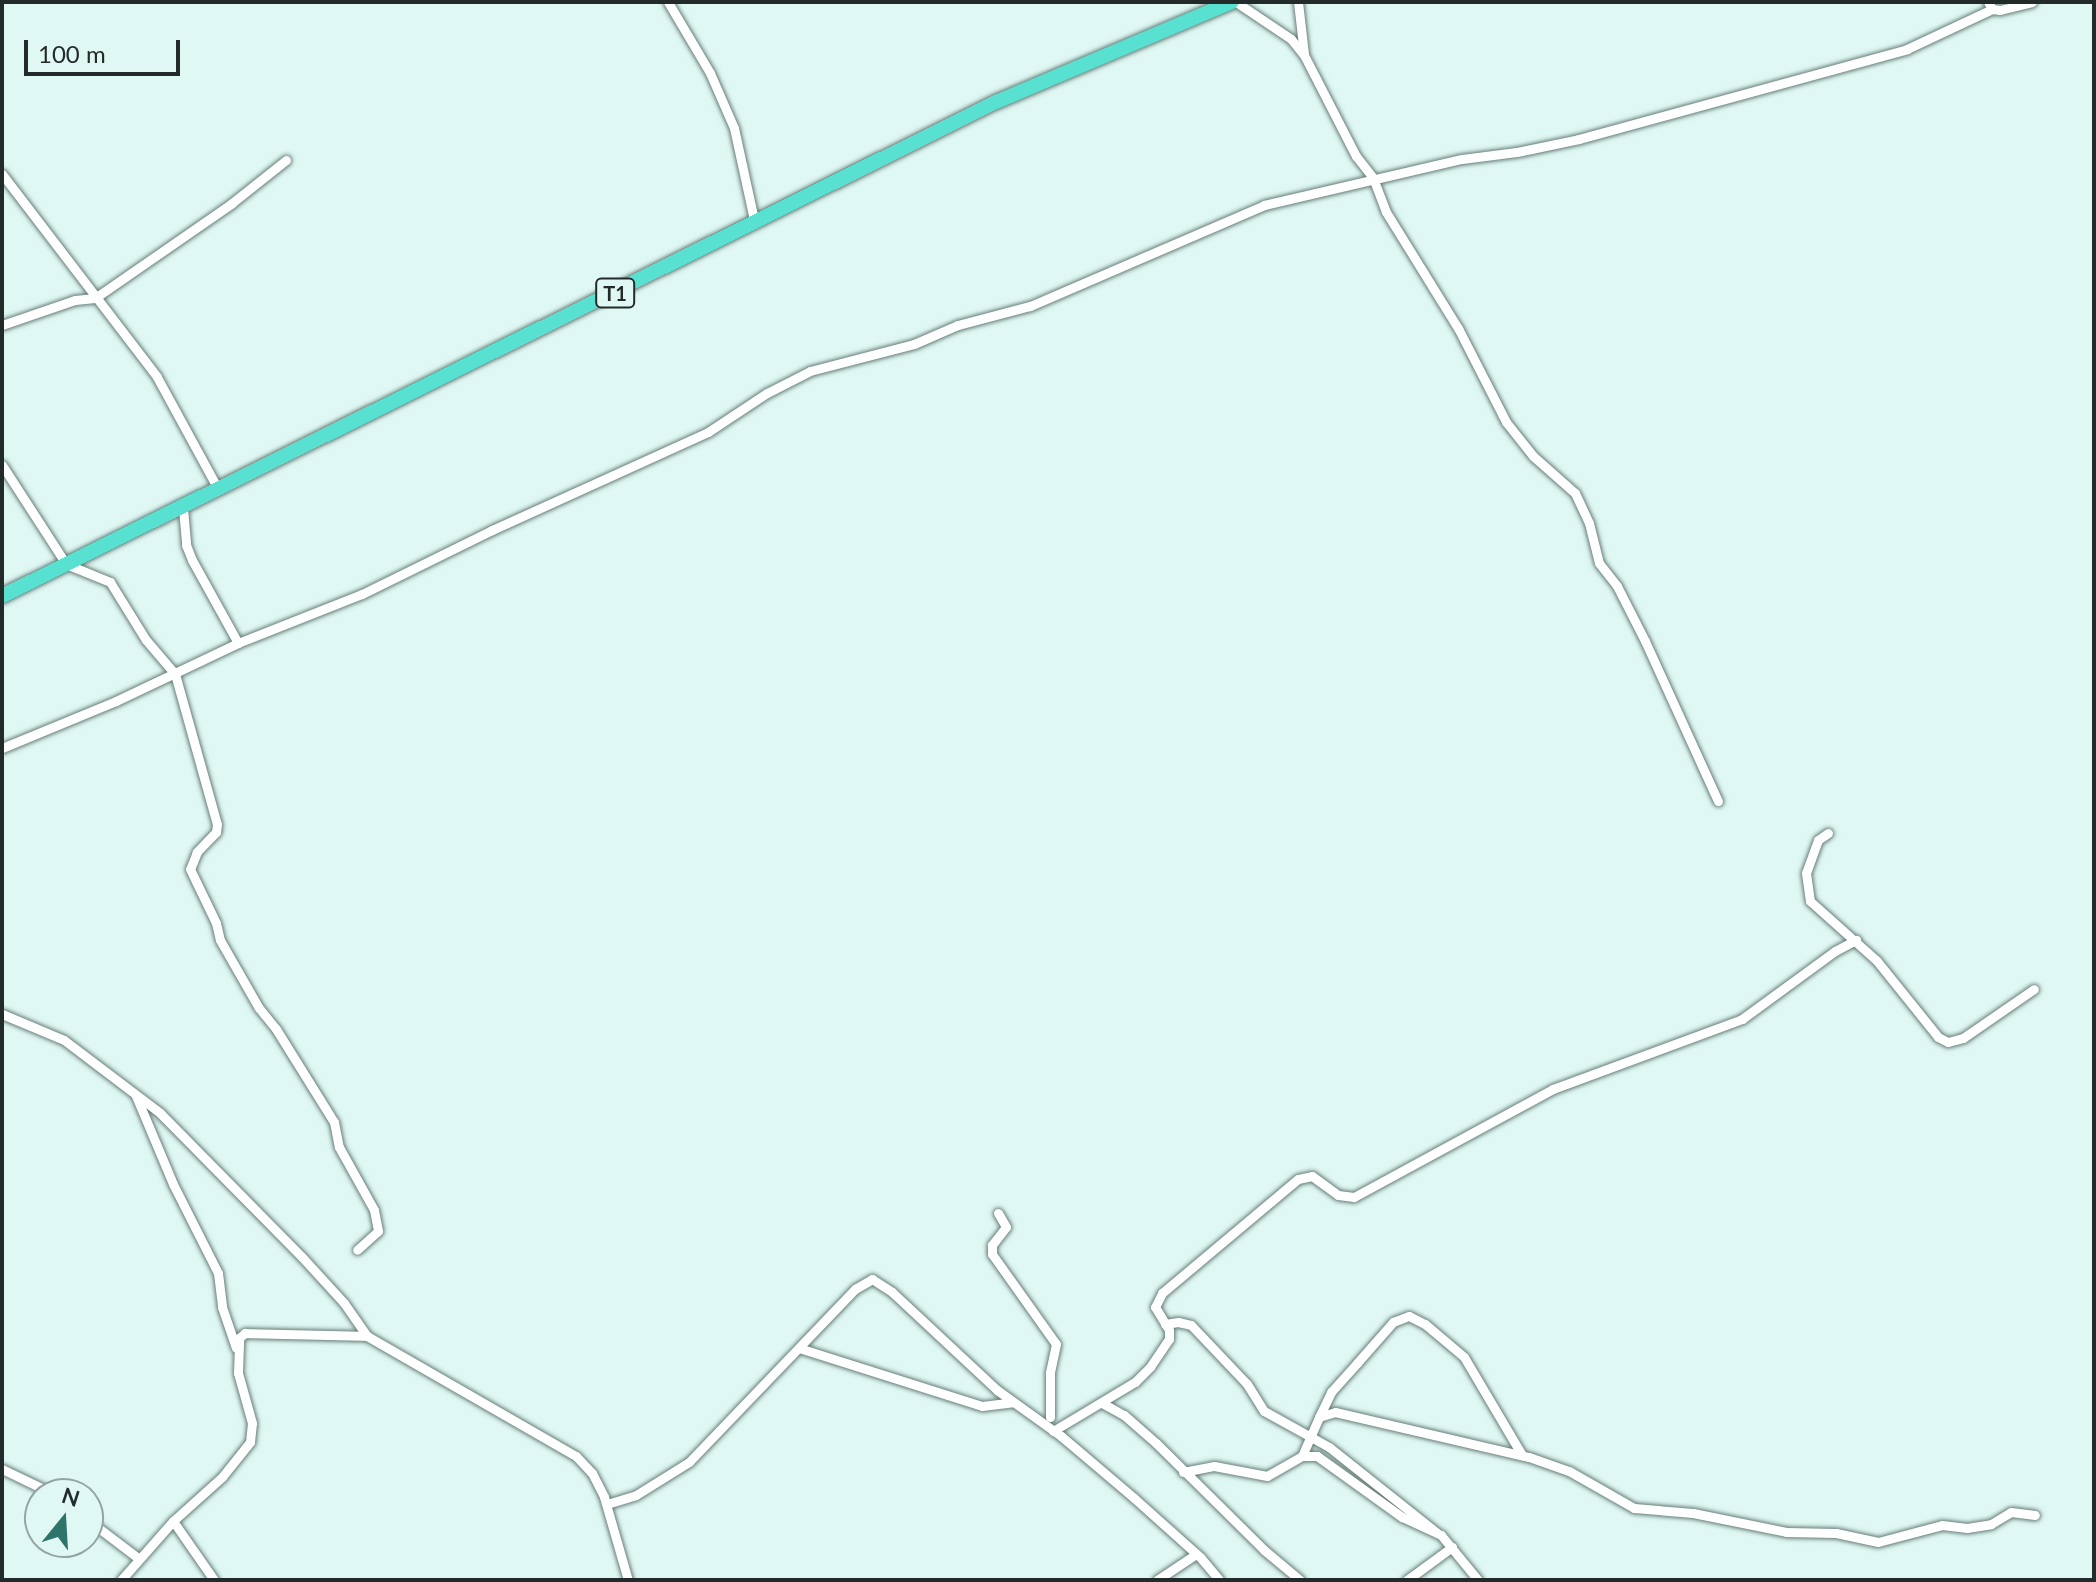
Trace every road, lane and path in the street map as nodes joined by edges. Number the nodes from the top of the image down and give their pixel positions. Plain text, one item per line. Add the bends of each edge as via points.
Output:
1 (668, 2) edge
2 (1234, 2) edge
3 (1298, 2) edge
4 (2032, 2) edge
5 (1990, 5) edge
6 (1304, 55) junction
7 (286, 160) dead end
8 (2, 174) edge
9 (1373, 178) junction
10 (755, 224) junction
11 (95, 298) junction
12 (2, 325) edge
13 (2, 465) edge
14 (218, 489) junction
15 (183, 508) junction
16 (66, 564) junction
17 (2, 596) edge
18 (238, 643) junction
19 (175, 674) junction
20 (2, 748) edge
21 (1718, 801) dead end
22 (1828, 833) dead end
23 (1856, 940) junction
24 (2034, 989) dead end
25 (2, 1014) edge
26 (135, 1093) junction
27 (998, 1213) dead end
28 (357, 1250) dead end
29 (1165, 1324) junction
30 (367, 1336) junction
31 (236, 1348) junction
32 (799, 1348) junction
33 (1013, 1402) junction
34 (1102, 1403) junction
35 (1081, 1416) junction
36 (1050, 1417) junction
37 (1319, 1417) junction
38 (1036, 1418) junction
39 (1053, 1431) junction
40 (1310, 1436) junction
41 (1522, 1455) junction
42 (1302, 1456) junction
43 (2, 1469) edge
44 (1183, 1472) junction
45 (24, 1480) edge
46 (607, 1504) junction
47 (2035, 1515) dead end
48 (173, 1521) junction
49 (104, 1532) edge
50 (1436, 1532) junction
51 (1452, 1547) junction
52 (1196, 1554) junction
53 (138, 1558) junction
54 (121, 1580) edge
55 (214, 1580) edge
56 (628, 1580) edge
57 (1157, 1580) edge
58 (1219, 1580) edge
59 (1300, 1580) edge
60 (1407, 1580) edge
61 (1478, 1580) edge

1 - 10 street via 710,73 734,128
2 - 6 street via 1291,39
2 - 10 highway, T1 via 996,102
3 - 6 street
4 - 5 street via 2004,10
5 - 9 street via 1907,49 1579,139
6 - 9 street via 1356,156
7 - 11 street
8 - 11 street
9 - 18 street via 1264,205 1030,306 810,371 708,432 362,594
9 - 21 street via 1386,212 1463,337 1506,422 1533,456 1575,493 1599,563 1617,586
10 - 14 highway, T1
11 - 12 street
11 - 14 street via 157,377
13 - 16 street
14 - 15 highway, T1
15 - 16 highway, T1
15 - 18 street via 192,560
16 - 17 highway, T1
16 - 19 street via 110,582 149,645
18 - 19 street
19 - 20 street
19 - 28 street via 217,824 190,869 220,940 334,1122 339,1147 374,1210 378,1231
22 - 23 street via 1814,850 1806,892 1819,913
23 - 24 street via 1938,1037 1948,1042 1963,1038
23 - 29 street via 1742,1019 1553,1089 1354,1197 1338,1195 1318,1178 1298,1179 1162,1293 1155,1307
25 - 26 street via 64,1040
26 - 30 street via 302,1257
26 - 31 street via 218,1273 222,1307
27 - 36 street via 1006,1227 992,1245 992,1254 1056,1344
29 - 34 street via 1169,1339 1150,1367
29 - 40 street via 1191,1325 1247,1384 1264,1411
30 - 31 street via 245,1333
30 - 46 street via 576,1456 592,1473
31 - 48 street via 252,1423 250,1442 222,1477
32 - 33 street via 982,1406
32 - 33 street via 855,1289 872,1279
32 - 46 street via 689,1462 636,1495
33 - 38 street
34 - 35 street
34 - 44 street via 1124,1415
35 - 36 street
35 - 39 street
36 - 38 street
37 - 40 street
37 - 41 street via 1335,1412 1359,1415
37 - 41 street via 1331,1392 1393,1322 1409,1316 1464,1357
38 - 39 street
39 - 52 street
40 - 42 street
40 - 50 street via 1351,1462
41 - 47 street via 1569,1471 1634,1508 1693,1513 1786,1532 1836,1533 1878,1542 1942,1525 1991,1524 2011,1512
42 - 44 street via 1267,1476 1214,1466
42 - 50 street via 1317,1456 1402,1517
43 - 45 street
44 - 59 street
46 - 56 street
48 - 53 street
48 - 55 street
49 - 53 street
50 - 51 street
51 - 60 street
51 - 61 street
52 - 57 street
52 - 58 street
53 - 54 street

